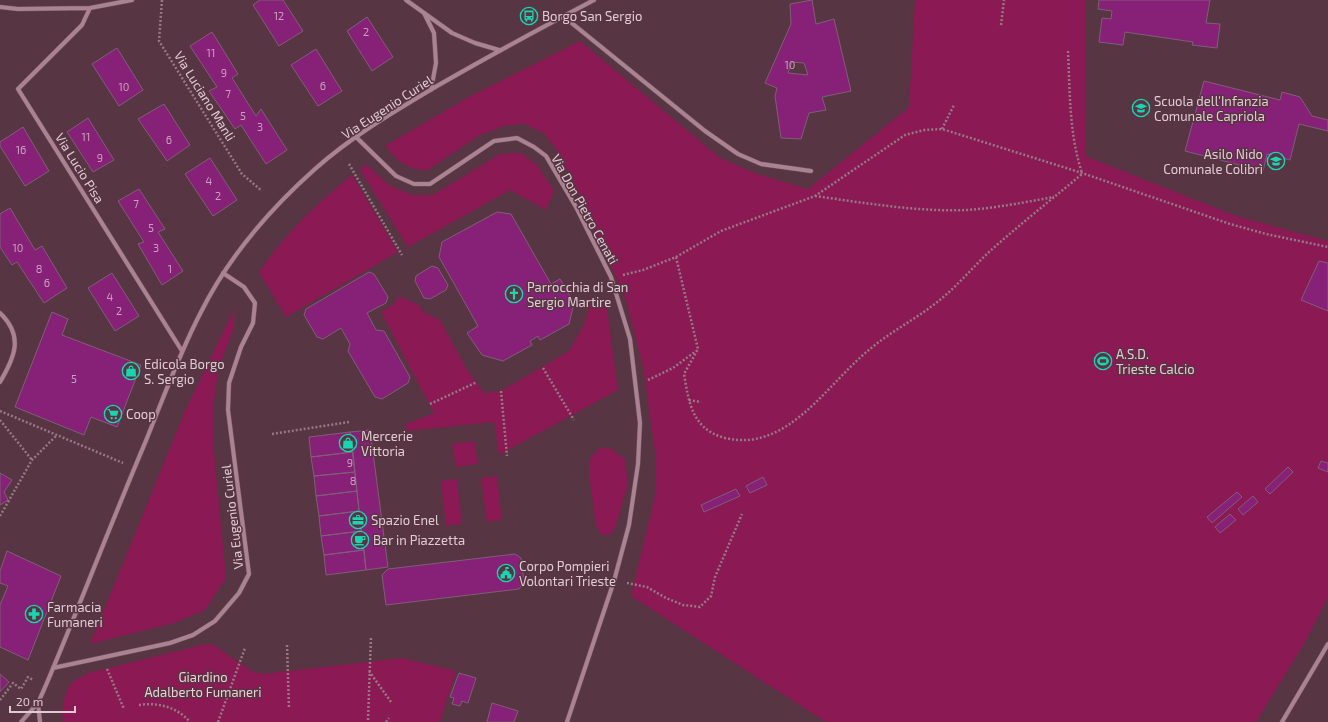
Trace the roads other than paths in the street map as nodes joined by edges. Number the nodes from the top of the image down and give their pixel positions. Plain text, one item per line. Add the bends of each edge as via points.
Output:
1 (132, 0) edge
2 (406, 0) edge
3 (594, 0) edge
4 (0, 7) edge
5 (90, 8) junction
6 (424, 13) junction
7 (563, 16) junction
8 (499, 50) junction
9 (431, 90) junction
10 (356, 137) junction
11 (811, 171) dead end
12 (223, 273) junction
13 (0, 313) edge
14 (182, 351) junction
15 (0, 382) edge
16 (1328, 644) edge
17 (53, 668) junction
18 (38, 703) junction
19 (21, 722) edge
20 (40, 722) edge
21 (567, 722) edge
22 (1282, 722) edge

1 - 5 street
2 - 6 street
3 - 7 street, Via Eugenio Curiel
4 - 5 street
5 - 14 street, Via Lucio Pisa via 82,25 18,89
6 - 8 street via 452,33
6 - 9 street via 434,33 436,63
7 - 8 street, Via Eugenio Curiel
7 - 11 street via 705,131 738,154 761,164
8 - 9 street, Via Eugenio Curiel
9 - 10 street, Via Eugenio Curiel
10 - 12 street, Via Eugenio Curiel via 316,169 278,205
10 - 21 street, Via Don Pietro Cenati via 396,176 414,184 430,184 494,141 517,138 534,147 546,156 576,207 611,277 630,339 640,422 638,464 629,525 614,581
12 - 14 street, Via Eugenio Curiel
12 - 17 street, Via Eugenio Curiel via 244,287 255,303 253,322 241,347 229,383 228,410 249,574 239,593 215,621 193,635 170,643
13 - 15 street via 9,322 16,343 10,366
14 - 17 street, Via Eugenio Curiel
16 - 22 street
17 - 18 street, Via Eugenio Curiel
18 - 19 street, Via Eugenio Curiel
18 - 20 street, Via Eugenio Curiel

